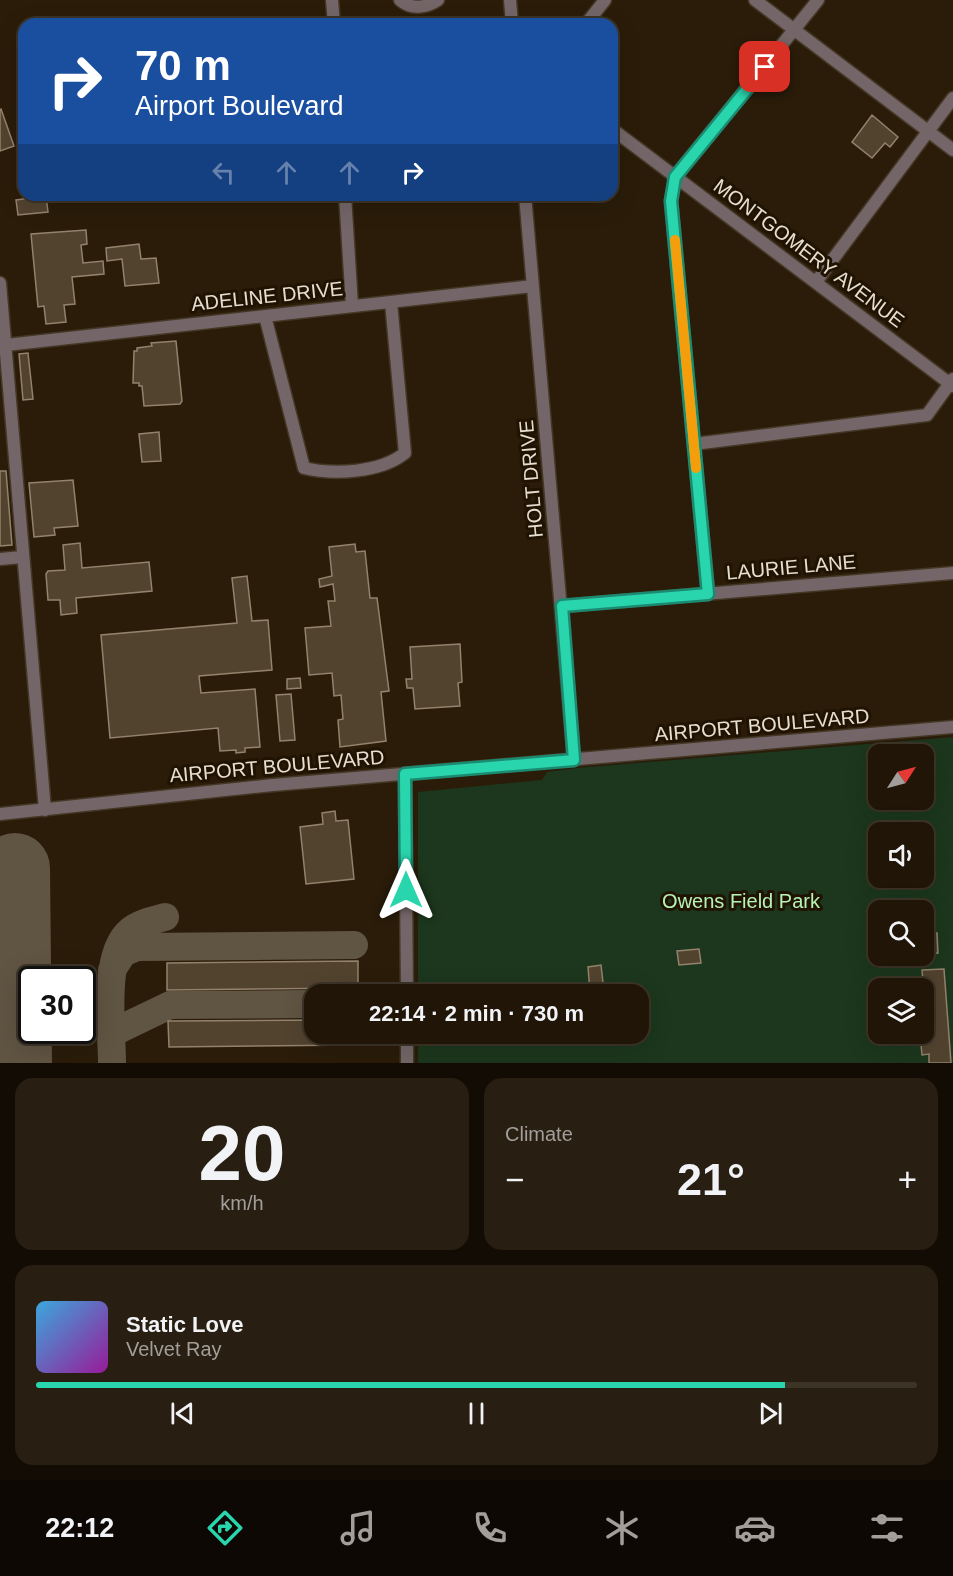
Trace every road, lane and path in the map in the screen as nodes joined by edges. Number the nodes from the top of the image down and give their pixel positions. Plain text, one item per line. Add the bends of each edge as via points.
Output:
1 (332, 0) edge
2 (400, 0) edge
3 (438, 0) edge
4 (510, 0) edge
5 (605, 0) edge
6 (755, 0) edge
7 (818, 0) edge
8 (334, 18) edge
9 (512, 18) edge
10 (591, 18) edge
11 (795, 30) junction
12 (953, 98) edge
13 (928, 131) junction
14 (618, 134) edge
15 (953, 150) edge
16 (675, 177) junction
17 (345, 201) edge
18 (526, 201) edge
19 (816, 282) junction
20 (0, 283) edge
21 (533, 286) junction
22 (391, 302) junction
23 (352, 306) junction
24 (265, 316) junction
25 (6, 345) junction
26 (952, 383) edge
27 (694, 444) junction
28 (22, 557) junction
29 (0, 560) edge
30 (953, 573) edge
31 (708, 594) junction
32 (562, 606) junction
33 (953, 727) edge
34 (574, 760) junction
35 (405, 774) junction
36 (45, 810) junction
37 (0, 814) edge
38 (406, 984) edge
39 (407, 1044) edge
40 (407, 1063) edge

1 - 8 street
2 - 3 street via 407,6 421,7
4 - 9 street
5 - 10 street
6 - 11 street
7 - 11 street
11 - 13 street
11 - 16 street
12 - 13 street
13 - 15 street
13 - 19 street
14 - 16 street, MONTGOMERY AVENUE
16 - 19 street, MONTGOMERY AVENUE
16 - 27 street via 671,201
17 - 23 street
18 - 21 street, HOLT DRIVE
19 - 26 street, MONTGOMERY AVENUE
20 - 25 street
21 - 22 street, ADELINE DRIVE
21 - 32 street, HOLT DRIVE
22 - 23 street, ADELINE DRIVE
22 - 24 street via 405,453 392,464 326,473 304,468
23 - 24 street, ADELINE DRIVE
24 - 25 street, ADELINE DRIVE
25 - 28 street
26 - 27 street via 927,415
27 - 31 street
28 - 29 street
28 - 36 street
30 - 31 street, LAURIE LANE
31 - 32 street, LAURIE LANE
32 - 34 street, HOLT DRIVE
33 - 34 street, AIRPORT BOULEVARD
34 - 35 street, AIRPORT BOULEVARD
35 - 36 street, AIRPORT BOULEVARD
35 - 38 street
36 - 37 street, AIRPORT BOULEVARD
39 - 40 street

